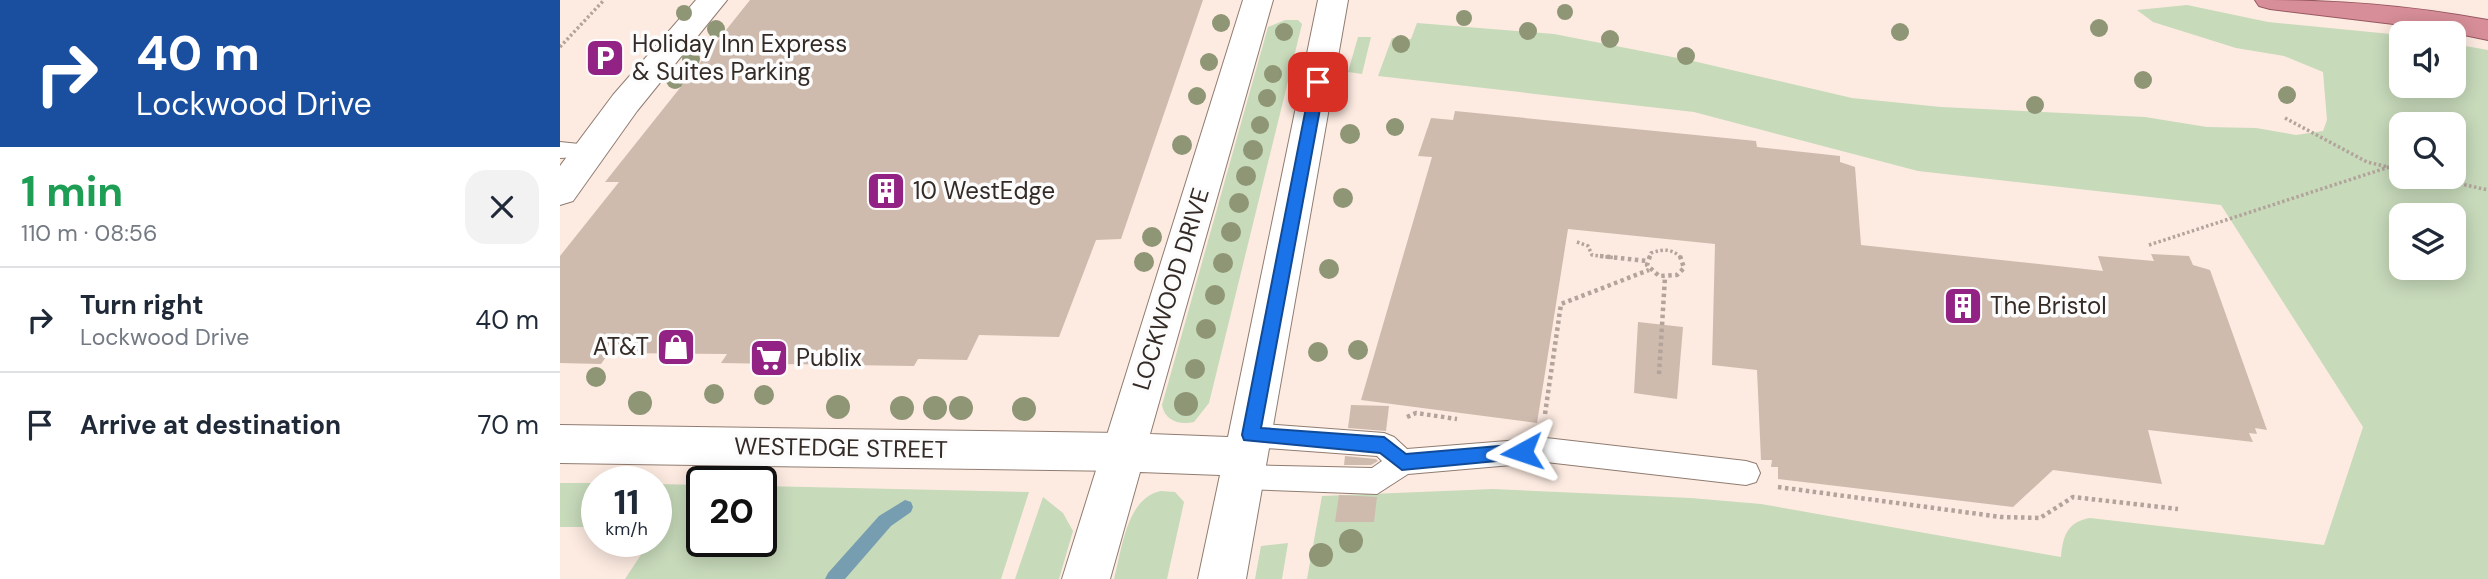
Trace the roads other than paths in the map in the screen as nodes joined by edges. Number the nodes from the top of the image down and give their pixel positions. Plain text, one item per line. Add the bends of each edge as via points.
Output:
1 (712, 0) edge
2 (1258, 0) edge
3 (1333, 0) edge
4 (2270, 0) edge
5 (2336, 0) edge
6 (2435, 20) junction
7 (2488, 30) edge
8 (576, 151) edge
9 (560, 192) edge
10 (560, 444) edge
11 (1122, 452) junction
12 (1247, 456) junction
13 (1402, 462) junction
14 (1746, 473) road end
15 (1086, 579) edge
16 (1222, 579) edge

1 - 8 main road via 625,103
2 - 11 main road, LOCKWOOD DRIVE
3 - 12 main road
4 - 6 highway
5 - 6 highway
6 - 7 highway
8 - 9 main road
10 - 11 main road, WESTEDGE STREET
11 - 12 main road, WESTEDGE STREET
11 - 15 main road, LOCKWOOD DRIVE
12 - 13 lane via 1384,445
12 - 13 lane via 1377,481
12 - 16 main road
13 - 14 lane via 1546,450

